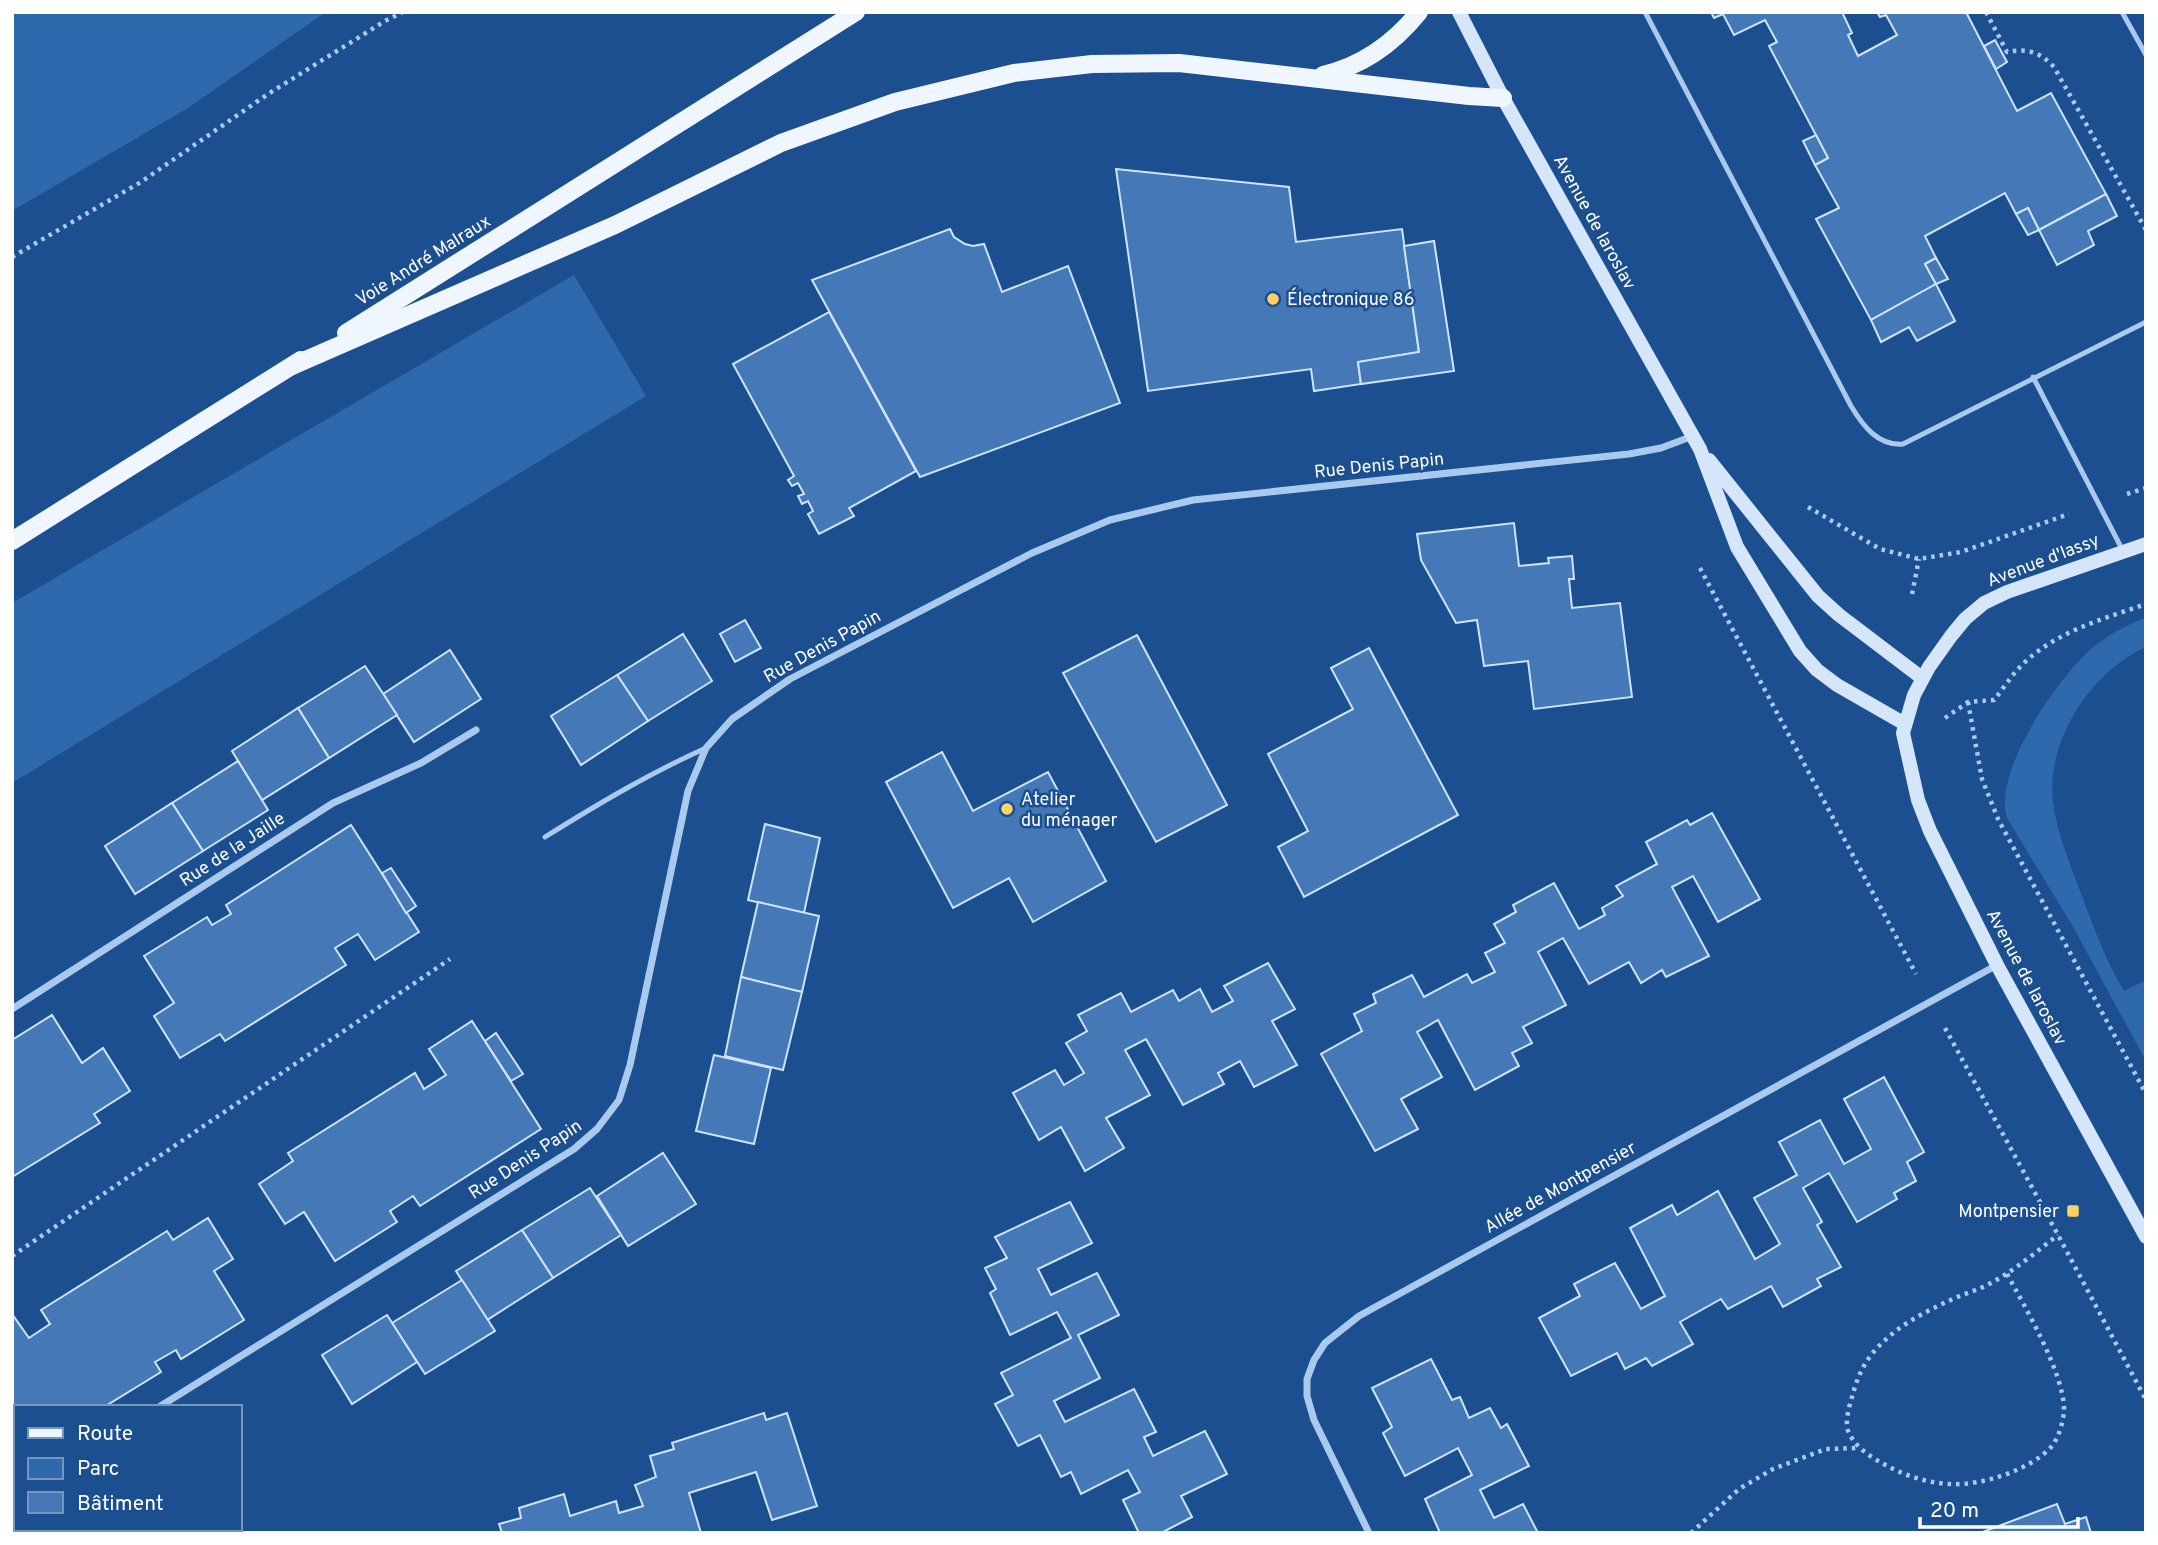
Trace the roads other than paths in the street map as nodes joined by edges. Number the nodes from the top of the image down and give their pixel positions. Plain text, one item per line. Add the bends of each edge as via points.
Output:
1 (856, 12) edge
2 (1419, 12) edge
3 (1459, 12) edge
4 (1645, 12) edge
5 (2122, 12) edge
6 (2146, 55) edge
7 (1313, 78) junction
8 (1503, 98) junction
9 (2146, 322) edge
10 (292, 366) junction
11 (2033, 377) junction
12 (1697, 442) junction
13 (12, 541) edge
14 (2146, 544) edge
15 (2123, 551) junction
16 (1922, 678) junction
17 (1914, 695) joint
18 (1905, 724) junction
19 (476, 730) dead end
20 (706, 748) junction
21 (545, 837) dead end
22 (1997, 965) junction
23 (12, 1009) edge
24 (2146, 1237) edge
25 (162, 1405) edge
26 (1369, 1533) edge

1 - 10 main road, Voie André Malraux
2 - 7 main road via 1363,61
3 - 8 street, Avenue de Iaroslav
4 - 11 lane via 1866,429 1893,445 1903,444
5 - 6 lane
7 - 8 main road
7 - 10 main road via 1179,63 1093,64 1014,73 895,102 780,143 615,225
8 - 12 street, Avenue de Iaroslav
9 - 11 lane
10 - 13 main road, Voie André Malraux
11 - 15 lane
12 - 16 street, Avenue de Iaroslav via 1818,596
12 - 18 street, Avenue de Iaroslav via 1737,547 1800,651 1837,685
12 - 20 street, Rue Denis Papin via 1629,454 1193,500 1110,520 1032,553 790,679 732,719
14 - 15 street, Avenue d'Iassy
15 - 16 street, Avenue d'Iassy via 1984,603 1965,619
16 - 17 street, Avenue d'Iassy
17 - 18 street, Avenue de Iaroslav
18 - 22 street, Avenue de Iaroslav via 1918,800
19 - 23 street, Rue de la Jaille via 421,763 332,803
20 - 21 lane via 615,793
20 - 25 street, Rue Denis Papin via 688,791 630,1065 619,1100 597,1129 574,1149
22 - 24 street, Avenue de Iaroslav
22 - 26 street, Allée de Montpensier via 1359,1316 1325,1343 1310,1369 1307,1396 1314,1420

